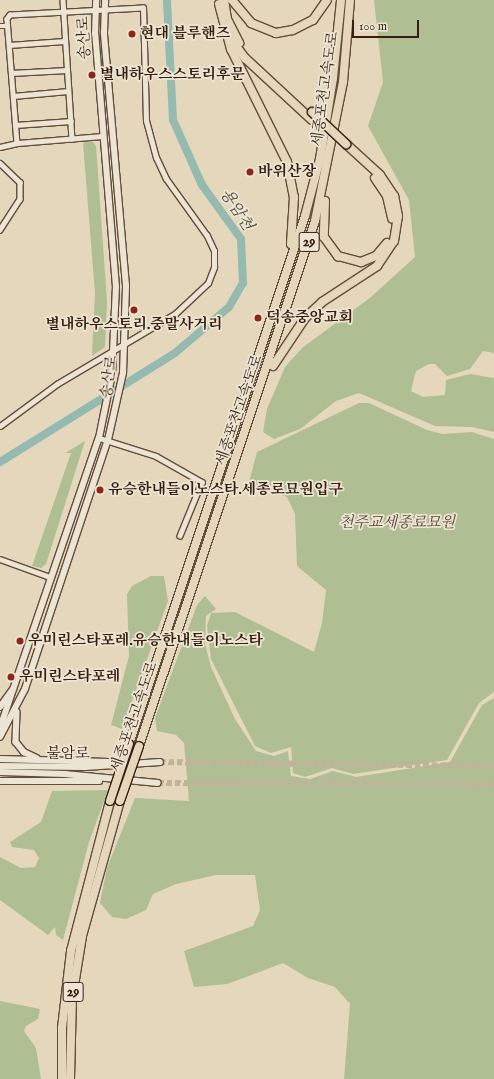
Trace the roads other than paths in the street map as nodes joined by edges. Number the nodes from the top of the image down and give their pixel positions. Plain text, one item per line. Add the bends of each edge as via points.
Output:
1 (63, 0) edge
2 (96, 0) edge
3 (105, 0) edge
4 (232, 0) edge
5 (327, 0) edge
6 (342, 0) edge
7 (350, 0) edge
8 (221, 1) edge
9 (95, 10) junction
10 (104, 10) junction
11 (62, 11) junction
12 (0, 26) edge
13 (8, 26) junction
14 (64, 41) junction
15 (9, 45) junction
16 (67, 70) junction
17 (11, 74) junction
18 (68, 91) junction
19 (13, 96) junction
20 (71, 121) junction
21 (15, 125) junction
22 (103, 136) junction
23 (72, 139) junction
24 (17, 143) junction
25 (0, 147) edge
26 (346, 148) junction
27 (0, 163) edge
28 (326, 179) junction
29 (0, 230) edge
30 (285, 278) junction
31 (125, 344) junction
32 (115, 350) junction
33 (265, 378) junction
34 (0, 426) edge
35 (99, 438) junction
36 (108, 440) junction
37 (180, 536) dead end
38 (0, 559) edge
39 (50, 576) junction
40 (14, 687) junction
41 (0, 707) edge
42 (17, 709) junction
43 (0, 728) edge
44 (0, 736) edge
45 (0, 759) edge
46 (43, 760) junction
47 (160, 762) tunnel mouth
48 (136, 763) junction
49 (0, 766) edge
50 (0, 772) edge
51 (126, 780) junction
52 (1, 782) edge
53 (158, 783) tunnel mouth
54 (85, 906) junction
55 (62, 1075) edge
56 (70, 1079) edge

1 - 11 street
2 - 9 street, 송산로
3 - 10 street, 송산로
4 - 5 highway via 251,23 276,33 293,30 313,20
6 - 30 highway, 세종포천고속도로 / 29 via 320,159
7 - 28 highway, 세종포천고속도로 / 29 via 343,82
8 - 26 highway, bridge via 227,19 247,55
8 - 30 highway via 231,49 266,113 287,162 294,214
9 - 10 street
9 - 11 street
9 - 22 street, 송산로
10 - 31 street, 송산로 via 126,286
10 - 31 street via 143,8 146,121 156,158 214,251 214,267 208,283 195,297 166,321
11 - 13 street via 10,15
11 - 14 street
12 - 13 street
13 - 15 street
14 - 15 street
14 - 16 street
15 - 17 street
16 - 17 street
16 - 18 street
17 - 19 street
18 - 19 street
18 - 20 street
19 - 21 street
20 - 21 street
20 - 23 street
21 - 24 street
22 - 23 street
22 - 32 street, 송산로 via 116,287
23 - 24 street
24 - 25 street
26 - 28 highway via 379,183 391,209 389,238 373,258 348,261 329,247 322,229
26 - 33 highway via 380,175 394,196 398,216 394,241 377,266 322,302 305,318
27 - 29 street via 20,182 20,199
28 - 33 highway, 세종포천고속도로 / 29
30 - 54 highway, 세종포천고속도로 / 29, bridge via 110,801
31 - 32 street
31 - 36 street, 송산로 via 115,416
32 - 34 street via 57,384
32 - 35 street, 송산로
33 - 54 highway, 세종포천고속도로 / 29, bridge
35 - 36 street
35 - 39 street, 송산로
36 - 37 street via 156,456 202,482
36 - 42 street, 송산로
38 - 39 street
39 - 40 street, 송산로
40 - 41 street
40 - 43 street, 송산로
42 - 44 street, 송산로
42 - 46 street via 16,742 24,752
45 - 46 street
46 - 48 street
47 - 48 street, 불암로
48 - 49 street, 불암로 via 65,767
50 - 51 street, 불암로 via 65,774
51 - 52 street
51 - 53 street, 불암로
54 - 55 highway, 세종포천고속도로 / 29 via 66,991
54 - 56 highway, 세종포천고속도로 / 29 via 72,998

